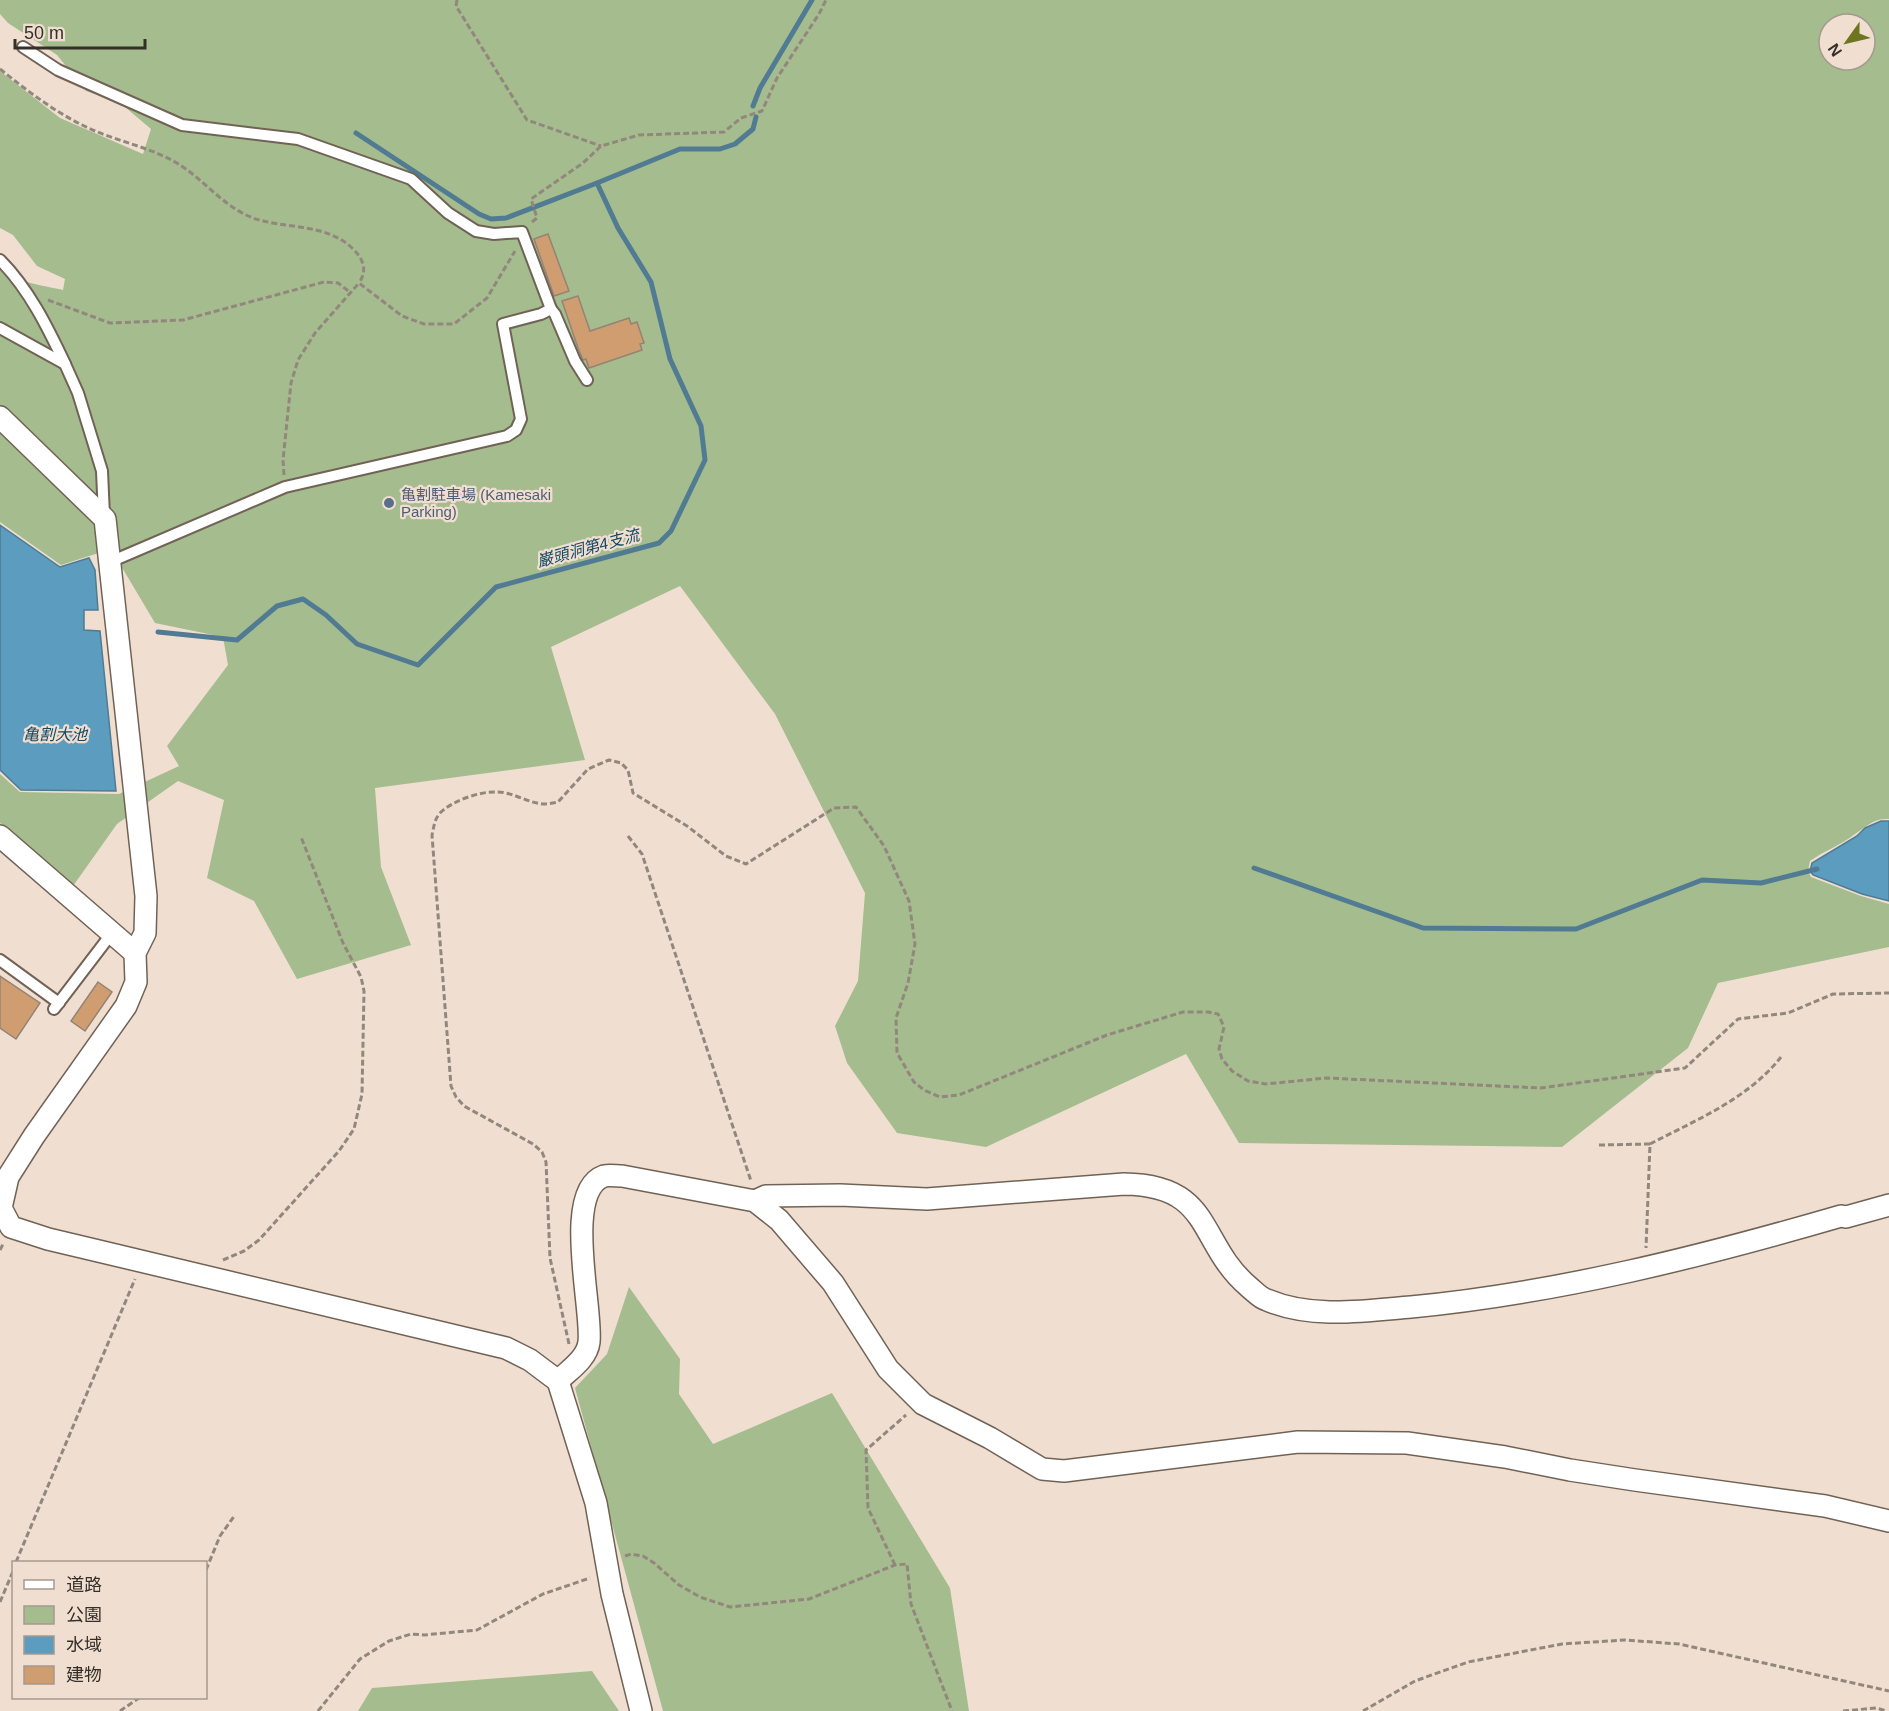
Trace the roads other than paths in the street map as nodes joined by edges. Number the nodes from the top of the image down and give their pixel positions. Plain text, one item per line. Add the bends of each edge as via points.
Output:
1 (22, 47) dead end
2 (0, 260) edge
3 (551, 309) junction
4 (0, 328) edge
5 (65, 364) junction
6 (587, 380) dead end
7 (0, 417) edge
8 (105, 519) junction
9 (110, 562) junction
10 (0, 837) edge
11 (112, 933) junction
12 (135, 953) junction
13 (0, 960) edge
14 (755, 1201) junction
15 (1889, 1205) edge
16 (558, 1381) junction
17 (1889, 1521) edge
18 (641, 1711) edge

1 - 3 lane via 58,70 182,125 298,139 411,179 448,213 477,231 522,232
2 - 5 lane via 32,302
3 - 6 lane
3 - 9 lane via 503,324 521,419 516,430 507,436 285,487
4 - 5 lane
5 - 8 lane via 102,471
7 - 8 street
8 - 9 street
9 - 12 street via 146,896 145,933
10 - 11 street
11 - 12 street
11 - 13 lane via 56,1006
12 - 16 street via 136,982 126,1006 8,1178 1,1208 11,1227 506,1348
14 - 15 street via 766,1196 840,1195 927,1199 1145,1184 1168,1190 1190,1204 1237,1277 1264,1299 1293,1310 1349,1313 1562,1287
14 - 16 street via 622,1176 604,1176 594,1183 584,1198 582,1260 589,1344 584,1357
14 - 17 street via 779,1220 833,1283 888,1369 923,1404 1042,1469 1064,1471 1298,1442 1407,1443 1825,1506
16 - 18 street via 596,1503 612,1594

